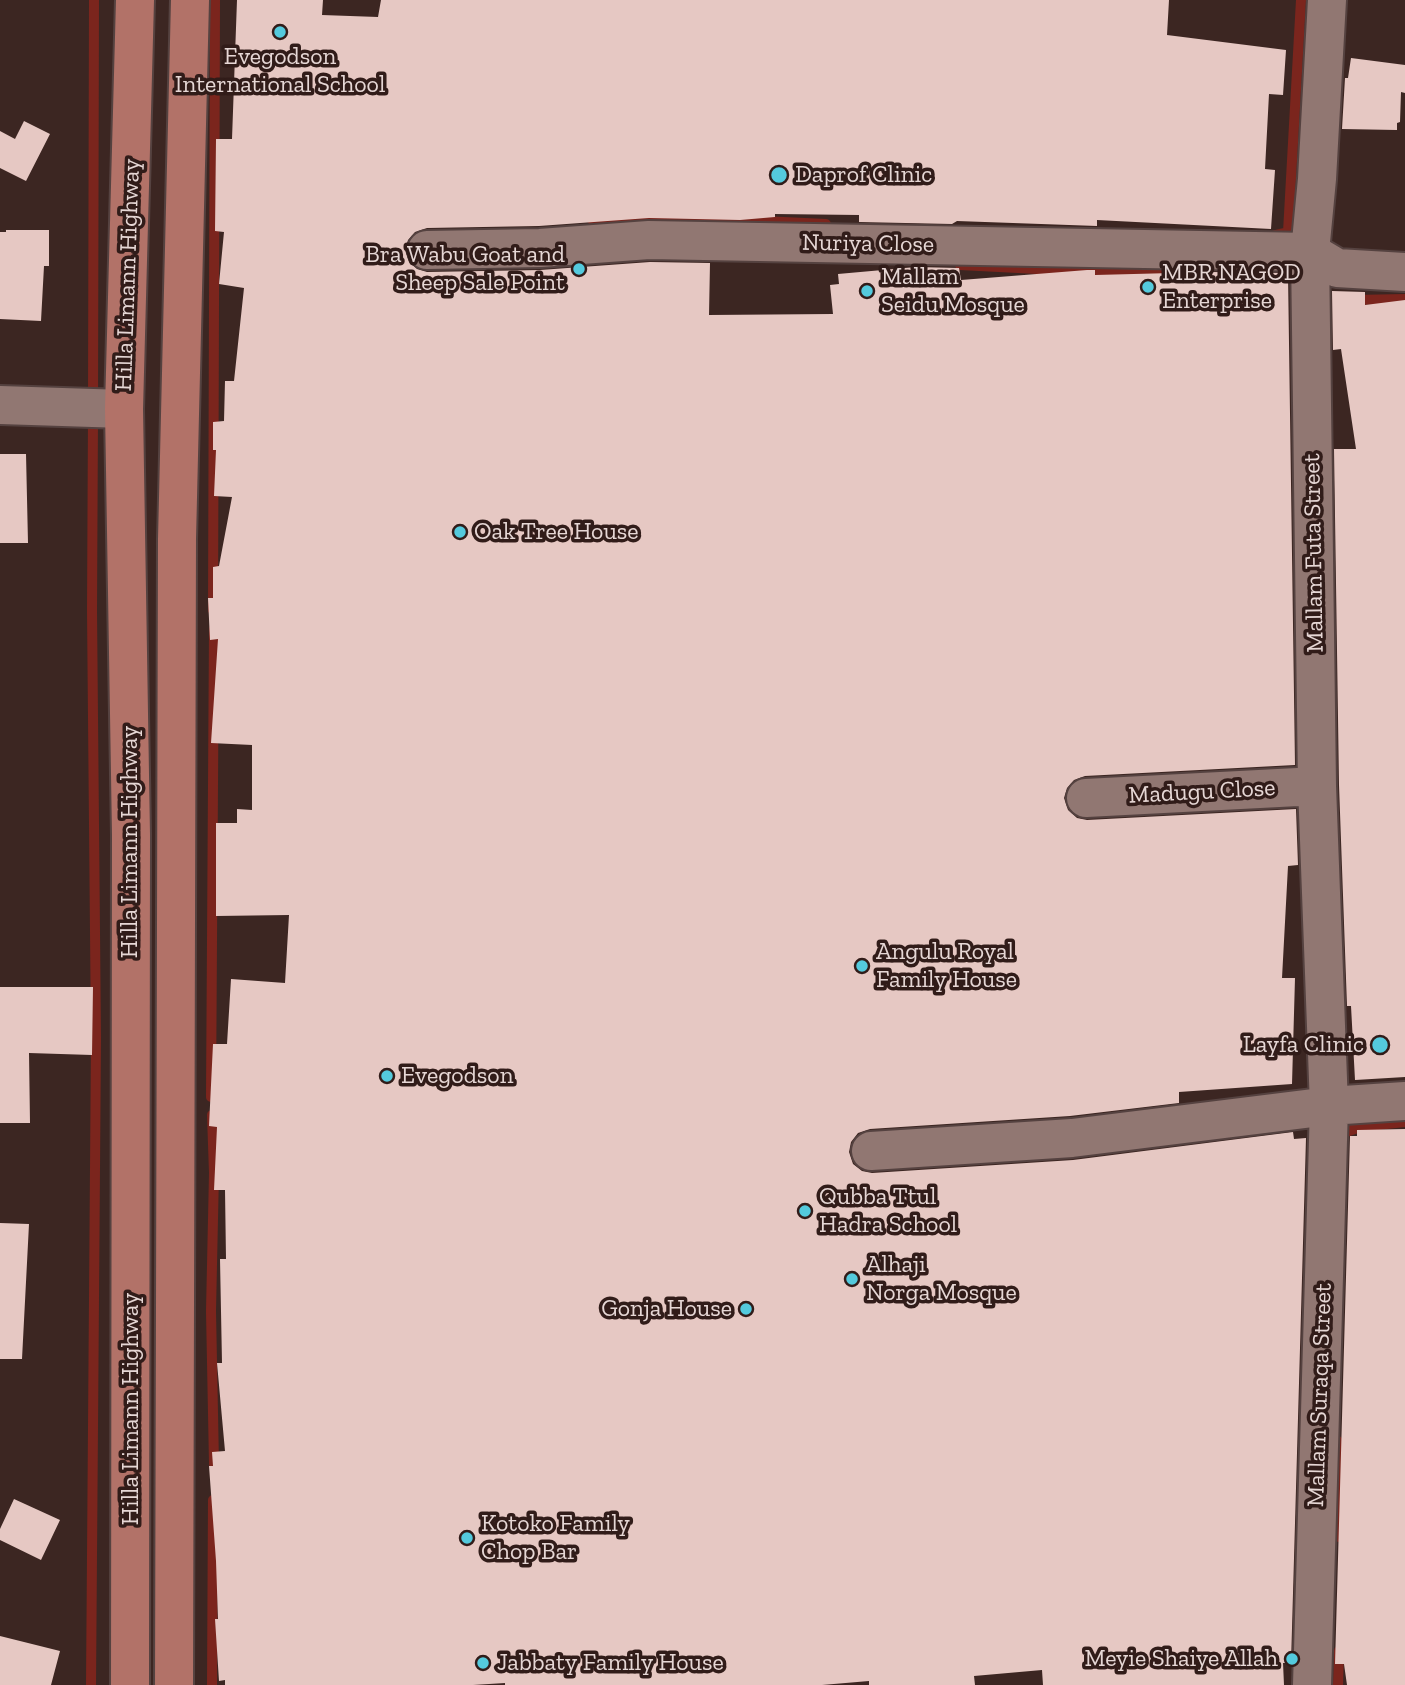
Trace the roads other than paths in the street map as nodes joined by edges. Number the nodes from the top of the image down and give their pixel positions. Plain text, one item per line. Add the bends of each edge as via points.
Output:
1 (135, 0) edge
2 (190, 0) edge
3 (1327, 0) edge
4 (427, 250) dead end
5 (1310, 252) junction
6 (1405, 272) edge
7 (0, 405) edge
8 (124, 409) junction
9 (1317, 786) junction
10 (1087, 798) dead end
11 (1405, 1101) edge
12 (1329, 1105) junction
13 (871, 1151) dead end
14 (130, 1685) edge
15 (174, 1685) edge
16 (1312, 1685) edge

1 - 8 main road, Hilla Limann Highway
2 - 15 main road, Hilla Limann Highway via 177,539
3 - 5 street, Mallam Futa Street
4 - 5 street, Nuriya Close via 649,240
5 - 6 street via 1337,268
5 - 9 street, Mallam Futa Street
7 - 8 street
8 - 14 main road, Hilla Limann Highway via 131,835
9 - 10 street, Madugu Close
9 - 12 street, Mallam Futa Street
11 - 12 street
12 - 13 street via 1072,1138
12 - 16 street, Mallam Suraqa Street

